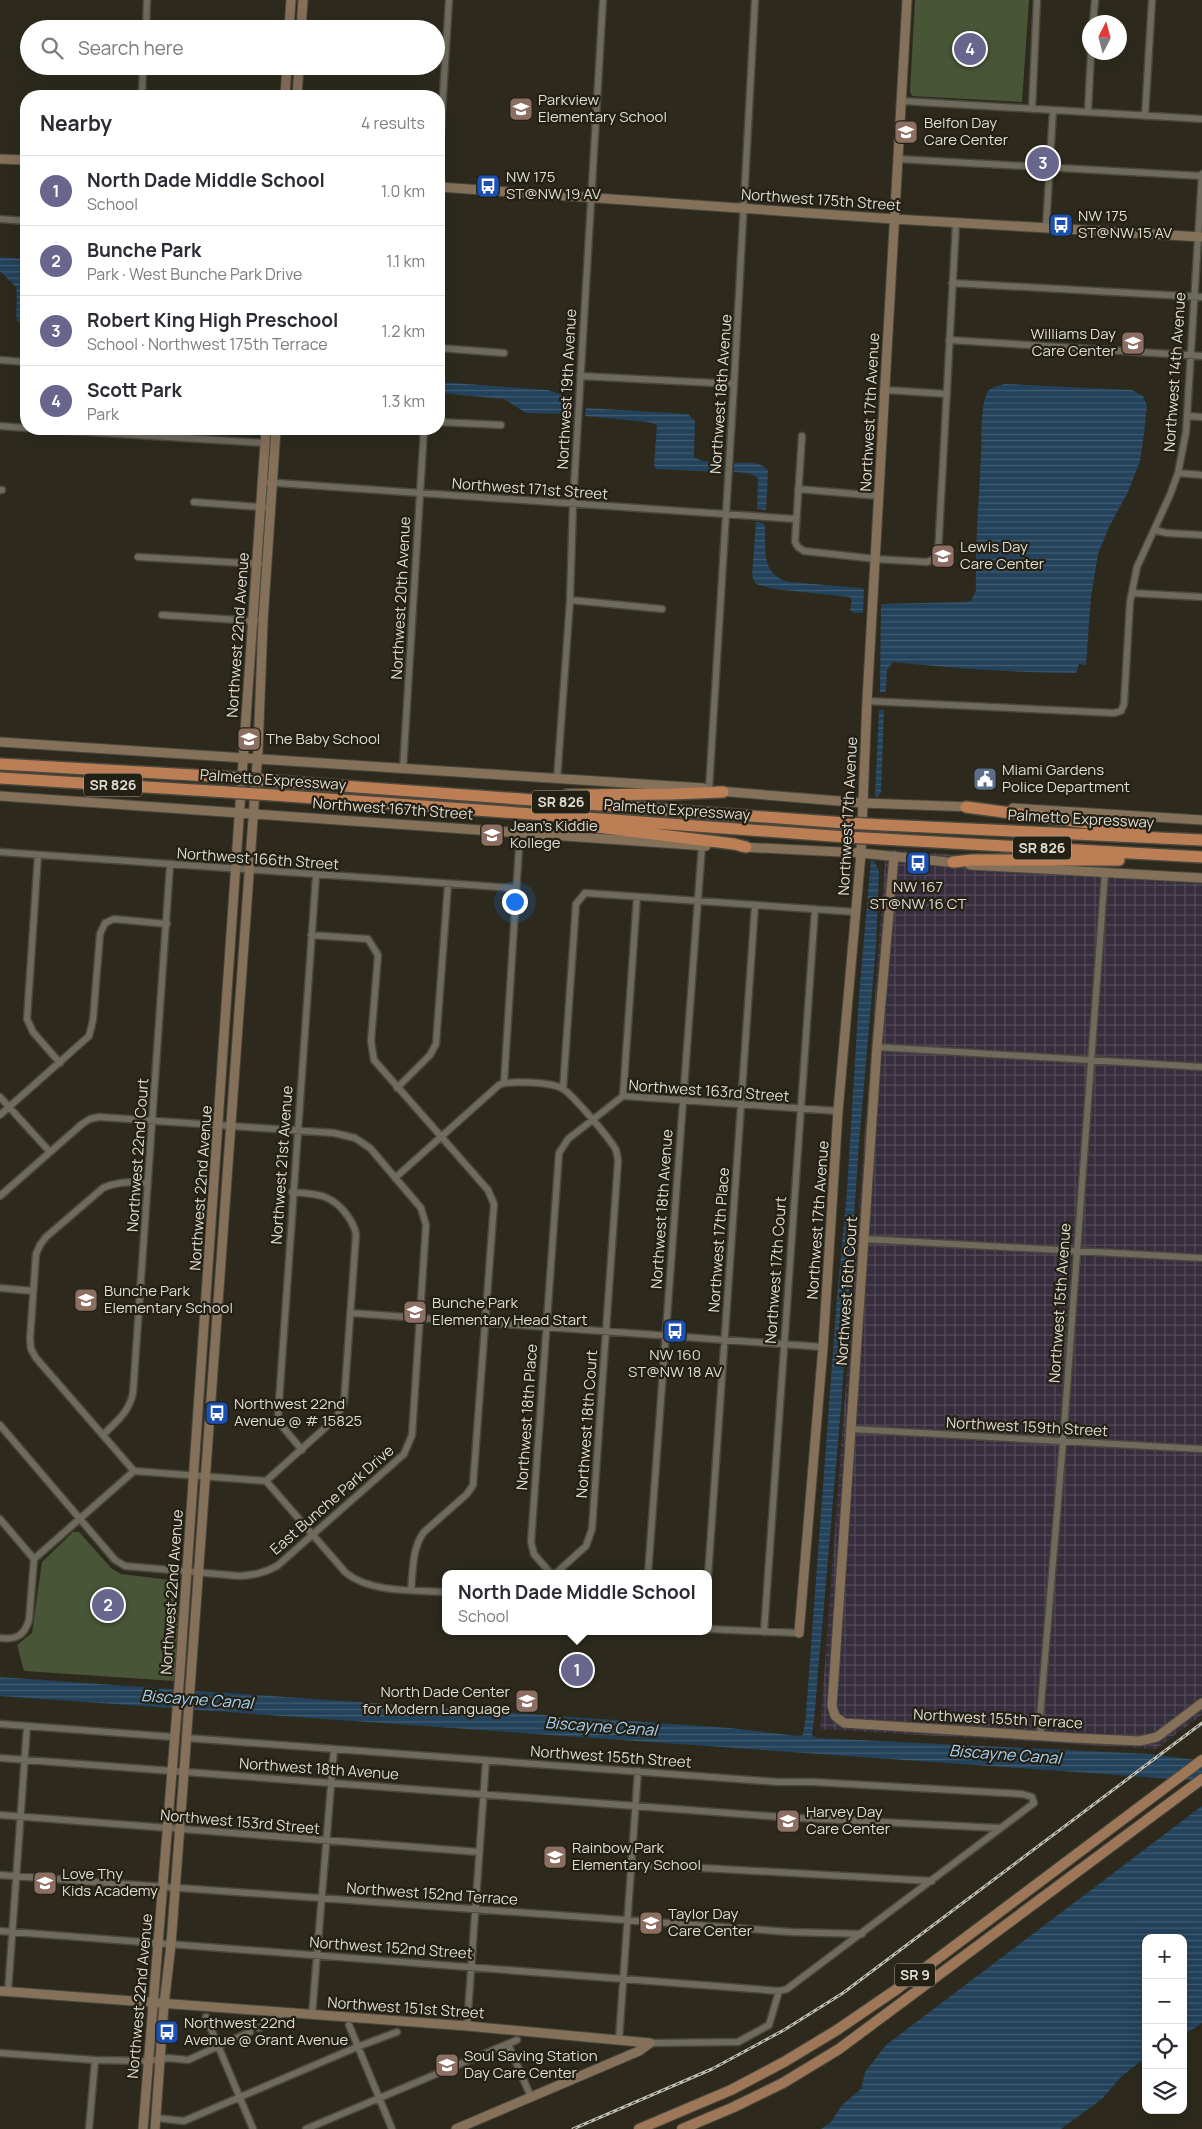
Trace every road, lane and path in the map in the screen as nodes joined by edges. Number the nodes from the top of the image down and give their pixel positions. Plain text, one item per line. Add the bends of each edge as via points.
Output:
1 (147, 0) edge
2 (290, 0) edge
3 (302, 0) edge
4 (449, 0) edge
5 (603, 0) edge
6 (755, 0) edge
7 (907, 0) edge
8 (1037, 0) edge
9 (1094, 0) edge
10 (1152, 0) edge
11 (1093, 15) edge
12 (146, 20) edge
13 (289, 20) edge
14 (301, 20) edge
15 (1091, 60) edge
16 (445, 64) edge
17 (143, 75) edge
18 (286, 75) edge
19 (298, 75) edge
20 (444, 75) edge
21 (142, 90) edge
22 (285, 90) edge
23 (297, 90) edge
24 (443, 90) edge
25 (902, 101) junction
26 (1032, 109) junction
27 (1053, 110) junction
28 (1088, 112) junction
29 (1145, 116) junction
30 (1202, 119) edge
31 (0, 158) edge
32 (898, 159) junction
33 (20, 160) edge
34 (1050, 166) junction
35 (1202, 176) edge
36 (445, 187) edge
37 (591, 198) junction
38 (744, 208) junction
39 (0, 219) edge
40 (894, 219) junction
41 (20, 221) edge
42 (956, 223) junction
43 (1046, 228) junction
44 (1200, 237) edge
45 (952, 283) junction
46 (1194, 297) junction
47 (1202, 297) edge
48 (949, 340) junction
49 (445, 348) edge
50 (504, 353) dead end
51 (1192, 355) junction
52 (1202, 356) edge
53 (0, 360) edge
54 (20, 362) edge
55 (580, 376) junction
56 (734, 384) junction
57 (886, 390) junction
58 (947, 394) junction
59 (1188, 416) junction
60 (1202, 417) edge
61 (445, 422) edge
62 (501, 425) dead end
63 (0, 426) edge
64 (20, 428) edge
65 (168, 435) edge
66 (266, 435) edge
67 (276, 435) edge
68 (424, 435) edge
69 (802, 436) dead end
70 (265, 443) junction
71 (1178, 474) junction
72 (1202, 475) edge
73 (263, 482) junction
74 (273, 482) junction
75 (798, 490) junction
76 (419, 493) junction
77 (879, 496) junction
78 (194, 502) dead end
79 (573, 504) junction
80 (266, 508) junction
81 (726, 514) junction
82 (796, 519) junction
83 (1155, 530) junction
84 (1202, 535) edge
85 (138, 557) dead end
86 (876, 559) junction
87 (258, 564) junction
88 (268, 566) junction
89 (1132, 593) junction
90 (1202, 597) edge
91 (570, 600) junction
92 (662, 609) dead end
93 (162, 615) dead end
94 (259, 621) junction
95 (867, 701) junction
96 (0, 742) edge
97 (244, 758) junction
98 (257, 759) junction
99 (0, 763) edge
100 (403, 769) junction
101 (0, 778) edge
102 (556, 780) junction
103 (709, 789) junction
104 (723, 792) junction
105 (464, 794) junction
106 (0, 796) edge
107 (864, 803) junction
108 (966, 807) junction
109 (240, 812) junction
110 (509, 812) junction
111 (252, 813) junction
112 (1202, 820) edge
113 (520, 832) junction
114 (1189, 839) junction
115 (1202, 840) edge
116 (702, 845) junction
117 (746, 847) junction
118 (0, 852) edge
119 (861, 853) junction
120 (38, 855) junction
121 (1162, 855) junction
122 (894, 856) junction
123 (1202, 857) edge
124 (953, 862) junction
125 (170, 866) junction
126 (236, 869) junction
127 (248, 869) junction
128 (1105, 872) junction
129 (316, 875) junction
130 (1202, 878) edge
131 (448, 884) junction
132 (515, 888) junction
133 (637, 897) junction
134 (697, 901) junction
135 (755, 905) junction
136 (815, 910) junction
137 (856, 912) junction
138 (167, 924) junction
139 (311, 935) junction
140 (877, 1046) junction
141 (1090, 1061) junction
142 (60, 1063) junction
143 (1202, 1067) edge
144 (504, 1083) junction
145 (397, 1088) junction
146 (564, 1089) junction
147 (623, 1096) junction
148 (0, 1097) edge
149 (682, 1101) junction
150 (742, 1105) junction
151 (9, 1107) junction
152 (800, 1109) junction
153 (838, 1111) junction
154 (0, 1115) edge
155 (592, 1119) junction
156 (153, 1122) junction
157 (218, 1126) junction
158 (230, 1127) junction
159 (297, 1131) junction
160 (441, 1138) junction
161 (50, 1152) junction
162 (395, 1178) junction
163 (148, 1183) junction
164 (292, 1192) junction
165 (0, 1196) edge
166 (864, 1239) junction
167 (1077, 1252) junction
168 (1202, 1258) edge
169 (0, 1288) edge
170 (33, 1291) junction
171 (350, 1314) junction
172 (421, 1318) junction
173 (485, 1323) junction
174 (547, 1327) junction
175 (606, 1331) junction
176 (665, 1336) junction
177 (724, 1340) junction
178 (783, 1344) junction
179 (823, 1347) junction
180 (0, 1425) edge
181 (852, 1430) junction
182 (103, 1435) junction
183 (1063, 1442) junction
184 (1202, 1449) edge
185 (302, 1450) junction
186 (134, 1471) junction
187 (194, 1475) junction
188 (205, 1476) junction
189 (266, 1481) junction
190 (80, 1518) junction
191 (0, 1519) edge
192 (312, 1534) junction
193 (34, 1558) junction
194 (549, 1570) edge
195 (558, 1570) edge
196 (648, 1570) edge
197 (708, 1570) edge
198 (187, 1571) junction
199 (198, 1572) junction
200 (411, 1590) junction
201 (442, 1592) edge
202 (712, 1628) edge
203 (764, 1632) junction
204 (799, 1633) joint
205 (0, 1638) edge
206 (1202, 1703) edge
207 (844, 1723) joint
208 (0, 1724) edge
209 (27, 1726) junction
210 (1041, 1736) junction
211 (174, 1737) junction
212 (187, 1738) junction
213 (334, 1749) junction
214 (0, 1758) edge
215 (24, 1760) junction
216 (486, 1760) junction
217 (1202, 1760) edge
218 (172, 1771) junction
219 (638, 1771) junction
220 (184, 1772) junction
221 (1202, 1779) edge
222 (332, 1783) junction
223 (484, 1795) junction
224 (636, 1806) junction
225 (0, 1815) edge
226 (20, 1816) junction
227 (999, 1828) junction
228 (168, 1829) junction
229 (180, 1830) junction
230 (327, 1842) junction
231 (479, 1852) junction
232 (632, 1864) junction
233 (0, 1875) edge
234 (16, 1877) junction
235 (932, 1881) junction
236 (163, 1886) junction
237 (176, 1887) junction
238 (323, 1899) junction
239 (475, 1909) junction
240 (628, 1920) junction
241 (0, 1931) edge
242 (12, 1932) junction
243 (862, 1934) junction
244 (158, 1943) junction
245 (171, 1944) junction
246 (318, 1955) junction
247 (471, 1967) junction
248 (624, 1978) junction
249 (779, 1990) junction
250 (4, 1992) edge
251 (152, 2004) junction
252 (164, 2005) junction
253 (283, 2013) junction
254 (312, 2015) junction
255 (206, 2017) dead end
256 (349, 2025) dead end
257 (467, 2026) junction
258 (259, 2028) dead end
259 (250, 2032) dead end
260 (397, 2032) dead end
261 (619, 2039) junction
262 (517, 2040) dead end
263 (508, 2044) junction
264 (650, 2044) junction
265 (219, 2046) junction
266 (357, 2046) junction
267 (0, 2053) edge
268 (160, 2059) junction
269 (95, 2060) junction
270 (148, 2061) junction
271 (531, 2097) junction
272 (239, 2098) junction
273 (380, 2098) junction
274 (156, 2118) junction
275 (89, 2129) edge
276 (143, 2129) edge
277 (155, 2129) edge
278 (253, 2129) edge
279 (306, 2129) edge
280 (392, 2129) edge
281 (456, 2129) edge
282 (639, 2129) edge
283 (682, 2129) edge

1 - 12 street
2 - 13 street
3 - 14 street
4 - 16 street
5 - 37 street, Northwest 19th Avenue
6 - 38 street, Northwest 18th Avenue
7 - 25 street, Northwest 17th Avenue
8 - 26 street
9 - 11 street
10 - 29 street
15 - 28 street
17 - 21 street
18 - 22 street
19 - 23 street
20 - 24 street
25 - 26 street
25 - 32 street, Northwest 17th Avenue
26 - 27 street
27 - 28 street
27 - 34 street
28 - 29 street
29 - 30 street
31 - 33 street
32 - 34 street
32 - 40 street, Northwest 17th Avenue
34 - 35 street
34 - 43 street
35 - 44 street, Northwest 14th Avenue
36 - 37 street, Northwest 175th Street
37 - 38 street, Northwest 175th Street
37 - 55 street, Northwest 19th Avenue
38 - 40 street, Northwest 175th Street
38 - 56 street, Northwest 18th Avenue
39 - 41 street
40 - 42 street, Northwest 175th Street
40 - 57 street, Northwest 17th Avenue
42 - 43 street, Northwest 175th Street
42 - 45 street
43 - 44 street, Northwest 175th Street
44 - 46 street, Northwest 14th Avenue
45 - 46 street
45 - 48 street
46 - 47 street
46 - 51 street, Northwest 14th Avenue
48 - 51 street
48 - 58 street
49 - 50 street
51 - 52 street
51 - 59 street, Northwest 14th Avenue
53 - 54 street
55 - 56 street
55 - 79 street, Northwest 19th Avenue
56 - 81 street, Northwest 18th Avenue
57 - 58 street
57 - 77 street, Northwest 17th Avenue
58 - 86 street via 938,554 927,562
59 - 60 street
59 - 71 street, Northwest 14th Avenue
61 - 62 street
63 - 64 street
65 - 70 street
66 - 70 street, Northwest 22nd Avenue
67 - 74 street, Northwest 22nd Avenue
68 - 76 street, Northwest 20th Avenue
69 - 75 street
70 - 73 street, Northwest 22nd Avenue
71 - 72 street
71 - 83 street, Northwest 14th Avenue
73 - 74 street, Northwest 171st Street
73 - 80 street, Northwest 22nd Avenue
74 - 76 street, Northwest 171st Street
74 - 80 street, Northwest 22nd Avenue
75 - 77 street
75 - 82 street
76 - 79 street, Northwest 171st Street
76 - 100 street, Northwest 20th Avenue
77 - 86 street, Northwest 17th Avenue
78 - 80 street
79 - 81 street, Northwest 171st Street
79 - 91 street, Northwest 19th Avenue
80 - 87 street, Northwest 22nd Avenue
80 - 88 street, Northwest 22nd Avenue
81 - 82 street, Northwest 171st Street
81 - 103 street, Northwest 18th Avenue
82 - 86 street via 795,542 804,551
83 - 84 street
83 - 89 street, Northwest 14th Avenue via 1138,567
85 - 87 street
86 - 95 street, Northwest 17th Avenue
87 - 88 street
87 - 94 street, Northwest 22nd Avenue
88 - 94 street, Northwest 22nd Avenue
89 - 90 street
89 - 95 street, Northwest 14th Avenue via 1124,704 1121,711 1114,714
91 - 92 street
91 - 102 street, Northwest 19th Avenue
93 - 94 street
94 - 97 street, Northwest 22nd Avenue
94 - 98 street, Northwest 22nd Avenue
95 - 107 street, Northwest 17th Avenue
96 - 97 street
97 - 98 street
97 - 109 street, Northwest 22nd Avenue
98 - 100 street
98 - 111 street, Northwest 22nd Avenue
99 - 105 highway, Palmetto Expressway / SR 826, bridge
100 - 102 street
101 - 110 highway, Palmetto Expressway / SR 826, bridge
102 - 103 street
103 - 104 street
104 - 105 highway
104 - 107 street
105 - 114 highway, Palmetto Expressway / SR 826, bridge via 846,823
106 - 109 street, Northwest 167th Street
107 - 108 street
107 - 119 street, Northwest 17th Avenue
108 - 112 street
108 - 114 highway
109 - 111 street, Northwest 167th Street
109 - 126 street, Northwest 22nd Avenue
110 - 117 highway via 565,824
110 - 121 highway, Palmetto Expressway / SR 826, bridge via 846,837
111 - 113 street, Northwest 167th Street
111 - 127 street, Northwest 22nd Avenue
113 - 116 street, Northwest 167th Street
113 - 132 street
114 - 115 highway, Palmetto Expressway / SR 826
116 - 117 street, Northwest 167th Street
116 - 134 street, Northwest 18th Avenue
117 - 119 street, Northwest 167th Street
118 - 120 street, Northwest 166th Street
119 - 122 street, Northwest 167th Street
119 - 137 street, Northwest 17th Avenue
120 - 125 street, Northwest 166th Street
120 - 142 street via 27,1019 33,1032
121 - 123 highway, Palmetto Expressway / SR 826
121 - 124 highway via 1136,859
122 - 124 street, Northwest 167th Street
122 - 140 street, Northwest 16th Court
124 - 128 street, Northwest 167th Street
125 - 126 street, Northwest 166th Street
125 - 138 street, Northwest 22nd Court
126 - 127 street, Northwest 166th Street
126 - 157 street, Northwest 22nd Avenue
127 - 129 street, Northwest 166th Street
127 - 158 street, Northwest 22nd Avenue
128 - 130 street, Northwest 167th Street
128 - 141 street, Northwest 15th Avenue
129 - 131 street, Northwest 166th Street
129 - 139 street, Northwest 21st Avenue
131 - 132 street, Northwest 166th Street
131 - 145 street via 436,1044 430,1055
132 - 144 street
133 - 134 street
133 - 146 street via 585,893 576,904
133 - 147 street
134 - 135 street
134 - 149 street, Northwest 18th Avenue
135 - 136 street
135 - 150 street, Northwest 17th Place
136 - 137 street
136 - 152 street, Northwest 17th Court
137 - 153 street, Northwest 17th Avenue
138 - 142 street via 114,919 106,923 100,934 94,1020 89,1036
138 - 156 street, Northwest 22nd Court
139 - 145 street via 368,939 378,956 371,1048 374,1060
139 - 159 street, Northwest 21st Avenue
140 - 141 street
140 - 166 street, Northwest 16th Court
141 - 143 street
141 - 167 street, Northwest 15th Avenue
142 - 151 street
144 - 146 street via 554,1085
144 - 160 street
145 - 160 street
146 - 155 street
147 - 149 street, Northwest 163rd Street
147 - 155 street, Northwest 163rd Street
148 - 151 street
149 - 150 street, Northwest 163rd Street
149 - 176 street, Northwest 18th Avenue
150 - 152 street, Northwest 163rd Street
150 - 177 street, Northwest 17th Place
151 - 154 street
151 - 161 street
152 - 153 street, Northwest 163rd Street
152 - 178 street, Northwest 17th Court
153 - 179 street, Northwest 17th Avenue
155 - 174 street, Northwest 18th Place via 568,1139 559,1153
155 - 175 street, Northwest 18th Court via 616,1151 618,1162
156 - 157 street, East Bunche Park Drive
156 - 161 street, East Bunche Park Drive via 90,1119
156 - 163 street, Northwest 22nd Court
157 - 158 street, East Bunche Park Drive
157 - 187 street, Northwest 22nd Avenue
158 - 159 street, East Bunche Park Drive
158 - 188 street, Northwest 22nd Avenue
159 - 162 street, East Bunche Park Drive via 355,1138 370,1148
159 - 164 street, Northwest 21st Avenue
160 - 162 street
160 - 173 street via 488,1190 494,1204
161 - 165 street, East Bunche Park Drive
162 - 172 street, East Bunche Park Drive via 420,1208 426,1225
163 - 170 street via 123,1182 104,1188 46,1237 36,1254
163 - 182 street, Northwest 22nd Court via 133,1393 125,1414
164 - 171 street via 329,1197 355,1227
164 - 185 street, Northwest 21st Avenue via 278,1416
166 - 167 street
166 - 181 street, Northwest 16th Court
167 - 168 street
167 - 183 street, Northwest 15th Avenue
169 - 170 street
170 - 182 street via 31,1348 36,1358
171 - 172 street
171 - 185 street via 344,1402 336,1418
172 - 173 street
172 - 192 street, East Bunche Park Drive via 409,1445 404,1454
173 - 174 street
173 - 200 street via 472,1485 467,1494 419,1538
174 - 175 street
174 - 194 street, Northwest 18th Place via 531,1542 534,1554
175 - 176 street
175 - 195 street, Northwest 18th Court via 592,1529 586,1546
176 - 177 street
176 - 196 street, Northwest 18th Avenue
177 - 178 street
177 - 197 street, Northwest 17th Place
178 - 179 street
178 - 203 street, Northwest 17th Court
179 - 204 street, Northwest 17th Avenue
180 - 190 street, East Bunche Park Drive
181 - 183 street, Northwest 159th Street
181 - 207 street, Northwest 16th Court via 832,1706 835,1716
182 - 186 street
183 - 184 street, Northwest 159th Street
183 - 210 street, Northwest 15th Avenue
185 - 189 street
186 - 187 street
186 - 190 street
187 - 188 street
187 - 198 street, Northwest 22nd Avenue
188 - 189 street
188 - 199 street, Northwest 22nd Avenue
189 - 192 street
190 - 193 street
190 - 198 street, East Bunche Park Drive via 115,1560 125,1566
191 - 193 street
192 - 199 street, East Bunche Park Drive via 266,1572 240,1576
192 - 200 street via 356,1582
193 - 205 street via 29,1620 22,1634 16,1638
198 - 199 street, East Bunche Park Drive
198 - 211 street, Northwest 22nd Avenue
199 - 212 street, Northwest 22nd Avenue
200 - 201 street
202 - 203 street
203 - 204 street
206 - 210 street, Northwest 155th Terrace via 1150,1740
207 - 210 street, Northwest 155th Terrace
208 - 209 street
209 - 211 street
209 - 215 street
211 - 218 street, Northwest 22nd Avenue
212 - 213 street, Northwest 155th Street
212 - 220 street, Northwest 22nd Avenue
213 - 216 street, Northwest 155th Street
213 - 222 street
214 - 215 street, Northwest 18th Avenue
215 - 218 street, Northwest 18th Avenue
215 - 226 street
216 - 219 street, Northwest 155th Street
216 - 223 street
217 - 282 main road, SR 9 via 905,1983 837,2030 731,2090
218 - 220 street, Northwest 18th Avenue
218 - 228 street, Northwest 22nd Avenue
219 - 224 street
219 - 227 street, Northwest 155th Street via 1032,1797 1034,1803 1028,1809
220 - 222 street, Northwest 18th Avenue
220 - 229 street, Northwest 22nd Avenue
221 - 283 main road, SR 9 via 838,2049 783,2083
222 - 223 street, Northwest 18th Avenue
222 - 230 street
223 - 224 street, Northwest 18th Avenue
223 - 231 street
224 - 227 street, Northwest 18th Avenue
224 - 232 street
225 - 226 street, Northwest 153rd Street
226 - 228 street, Northwest 153rd Street
226 - 234 street
227 - 235 street
228 - 229 street, Northwest 153rd Street
228 - 236 street, Northwest 22nd Avenue
229 - 230 street, Northwest 153rd Street
229 - 237 street, Northwest 22nd Avenue
230 - 231 street, Northwest 153rd Street
230 - 238 street
231 - 239 street
232 - 235 street
232 - 240 street
233 - 234 street, Northwest 152nd Terrace
234 - 236 street, Northwest 152nd Terrace
234 - 242 street
235 - 243 street
236 - 237 street, Northwest 152nd Terrace
236 - 244 street, Northwest 22nd Avenue
237 - 238 street, Northwest 152nd Terrace
237 - 245 street, Northwest 22nd Avenue
238 - 239 street, Northwest 152nd Terrace
238 - 246 street
239 - 240 street, Northwest 152nd Terrace
239 - 247 street
240 - 243 street, Northwest 152nd Terrace
240 - 248 street
241 - 242 street, Northwest 152nd Street
242 - 244 street, Northwest 152nd Street
242 - 250 street
243 - 249 street via 788,1989
244 - 245 street, Northwest 152nd Street
244 - 251 street, Northwest 22nd Avenue
245 - 246 street, Northwest 152nd Street
245 - 252 street, Northwest 22nd Avenue
246 - 247 street, Northwest 152nd Street
246 - 254 street
247 - 248 street, Northwest 152nd Street
247 - 257 street
248 - 249 street, Northwest 152nd Street
248 - 261 street
249 - 264 street, Northwest 151st Street via 769,2025 738,2042
250 - 251 street, Northwest 151st Street
251 - 252 street, Northwest 151st Street
251 - 270 street, Northwest 22nd Avenue
252 - 253 street, Northwest 151st Street
252 - 268 street, Northwest 22nd Avenue
253 - 254 street, Northwest 151st Street
253 - 258 street via 276,2021
254 - 257 street, Northwest 151st Street
255 - 265 street
256 - 266 street
257 - 261 street, Northwest 151st Street
259 - 265 street
260 - 266 street
261 - 264 street, Northwest 151st Street
262 - 263 street
263 - 271 street
263 - 273 street
264 - 271 street via 639,2052
265 - 268 street via 188,2060
265 - 272 street
266 - 272 street
266 - 273 street
267 - 269 street
268 - 270 street
268 - 274 street, Northwest 22nd Avenue
269 - 270 street
269 - 275 street
270 - 276 street, Northwest 22nd Avenue
271 - 281 street
272 - 274 street via 184,2120
272 - 278 street
273 - 279 street
273 - 280 street
274 - 277 street, Northwest 22nd Avenue

